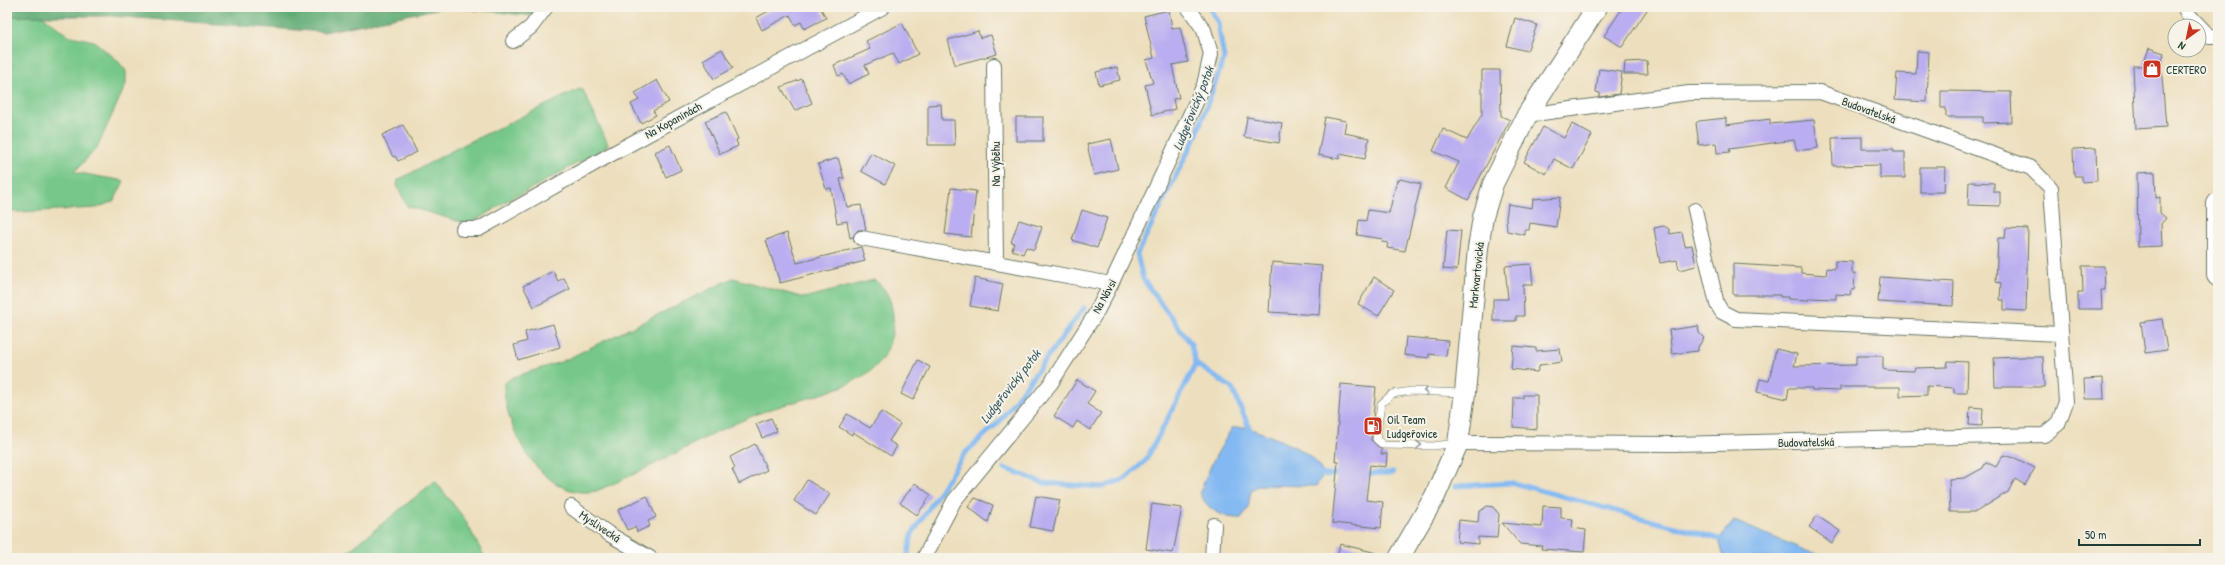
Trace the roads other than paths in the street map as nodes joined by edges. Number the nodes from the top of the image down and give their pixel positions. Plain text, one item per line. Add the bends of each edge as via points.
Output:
1 (546, 7) edge
2 (883, 7) edge
3 (1188, 7) edge
4 (1597, 7) edge
5 (2184, 7) edge
6 (2218, 36) edge
7 (513, 41) dead end
8 (994, 65) dead end
9 (1527, 115) junction
10 (2218, 204) edge
11 (1695, 210) dead end
12 (463, 229) dead end
13 (860, 238) dead end
14 (996, 263) junction
15 (2218, 276) edge
16 (1111, 284) junction
17 (2061, 334) junction
18 (1465, 393) junction
19 (1458, 443) junction
20 (571, 507) dead end
21 (1214, 525) dead end
22 (650, 558) edge
23 (924, 558) edge
24 (1212, 558) edge
25 (1399, 558) edge

1 - 7 street via 531,26
2 - 12 street, Na Kopaninách via 479,229
3 - 16 street, Na Návsi via 1204,30 1211,54 1204,85
4 - 9 street, Markvartovická
5 - 6 street via 2209,36
8 - 14 street, Na Výběhu
9 - 17 street, Budovatelská via 1689,93 1820,92 2031,168 2051,188
9 - 18 street, Markvartovická via 1496,177 1483,217
10 - 15 main road
11 - 17 street via 1717,304 1722,312 1736,320
13 - 14 street
14 - 16 street
16 - 23 street, Na Návsi via 1051,383 954,501
17 - 19 street, Budovatelská via 2066,402 2058,424 2044,435 1675,444
18 - 19 street, Markvartovická
18 -> 19 lane via 1410,391 1392,394 1381,404 1376,439 1383,445 1433,446
19 - 25 street, Markvartovická via 1436,496
20 - 22 street, Myslivecká via 609,534
21 - 24 street

